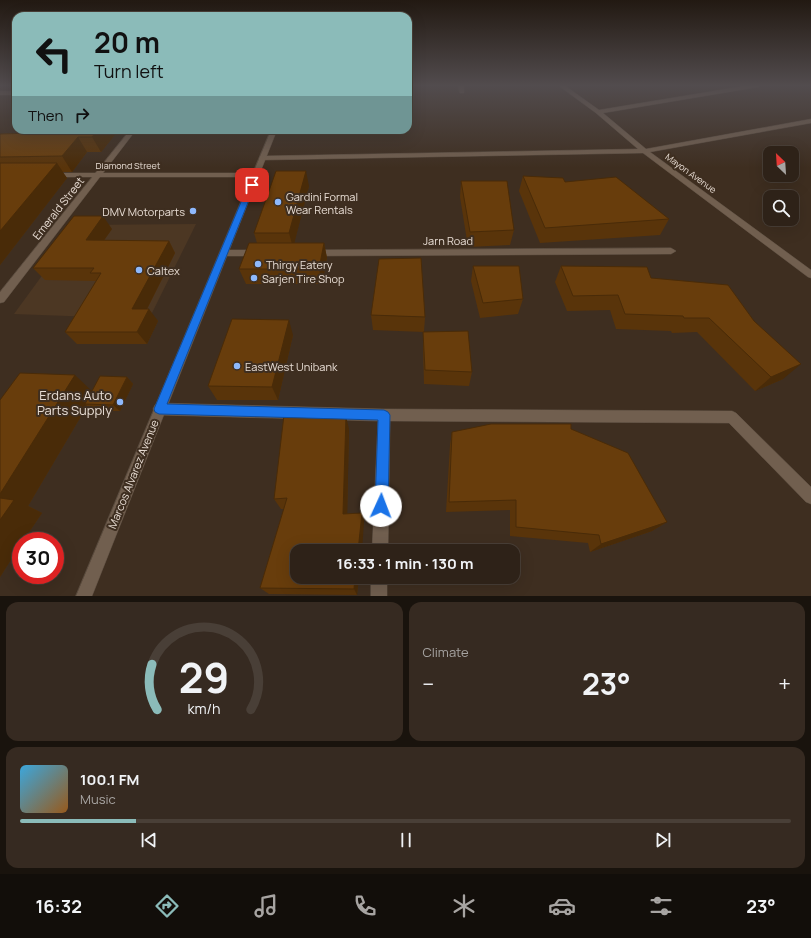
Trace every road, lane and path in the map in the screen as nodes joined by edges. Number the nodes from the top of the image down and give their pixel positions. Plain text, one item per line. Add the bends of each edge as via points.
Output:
1 (599, 113) edge
2 (811, 121) edge
3 (130, 134) edge
4 (272, 134) edge
5 (645, 151) junction
6 (263, 158) junction
7 (45, 175) edge
8 (98, 175) junction
9 (255, 175) junction
10 (670, 251) dead end
11 (225, 253) junction
12 (272, 253) edge
13 (304, 253) edge
14 (811, 275) edge
15 (0, 300) edge
16 (159, 409) junction
17 (384, 415) junction
18 (811, 497) edge
19 (380, 544) edge
20 (379, 584) edge
21 (84, 596) edge
22 (379, 596) edge

1 - 5 street, Mayon Avenue
2 - 5 street
3 - 8 street, Emerald Street
4 - 6 street, Marcos Alvarez Avenue
5 - 6 street
5 - 14 street, Mayon Avenue
6 - 9 street, Marcos Alvarez Avenue
7 - 8 street, Diamond Street
8 - 9 street, Diamond Street
8 - 15 street, Emerald Street
9 - 11 street, Marcos Alvarez Avenue
10 - 13 street, Jarn Road
11 - 12 street
11 - 16 street, Marcos Alvarez Avenue
16 - 17 street
16 - 21 street, Marcos Alvarez Avenue
17 - 18 street via 732,417
17 - 19 street
20 - 22 street

